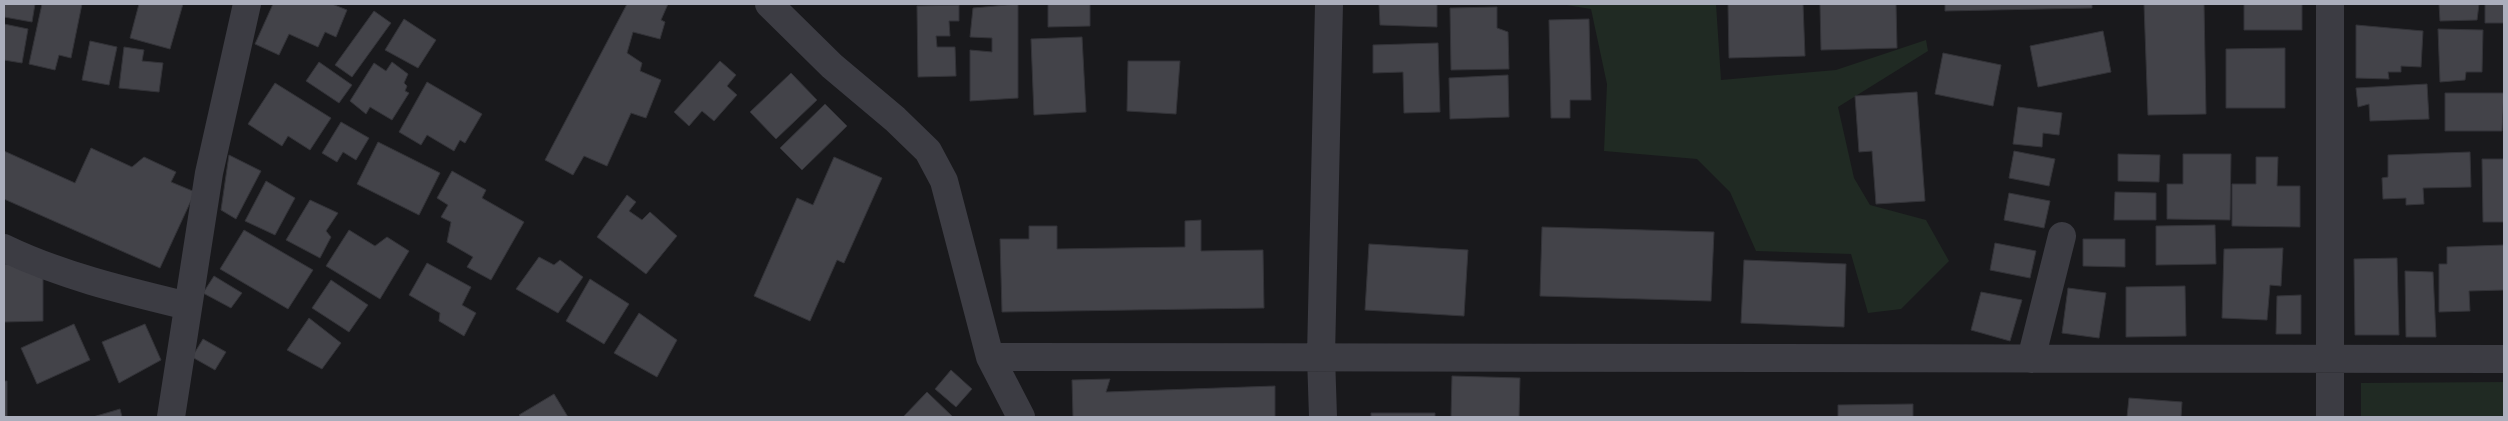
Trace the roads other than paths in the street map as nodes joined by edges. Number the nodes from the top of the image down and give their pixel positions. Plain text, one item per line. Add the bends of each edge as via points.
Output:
1 (247, 4) edge
2 (769, 4) edge
3 (1328, 4) edge
4 (2330, 4) edge
5 (2062, 236) dead end
6 (4, 248) edge
7 (188, 306) junction
8 (990, 356) junction
9 (1321, 356) junction
10 (2329, 358) junction
11 (2031, 359) junction
12 (2504, 359) edge
13 (172, 417) edge
14 (1021, 417) edge
15 (1323, 417) edge
16 (2330, 417) edge

1 - 7 street via 209,173
2 - 8 street via 832,66 928,151 944,181
3 - 9 street
4 - 10 street
5 - 11 street
6 - 7 street via 110,287
7 - 13 street
8 - 9 street
8 - 14 street
9 - 11 street
9 - 15 street
10 - 11 street
10 - 12 street
10 - 16 street

